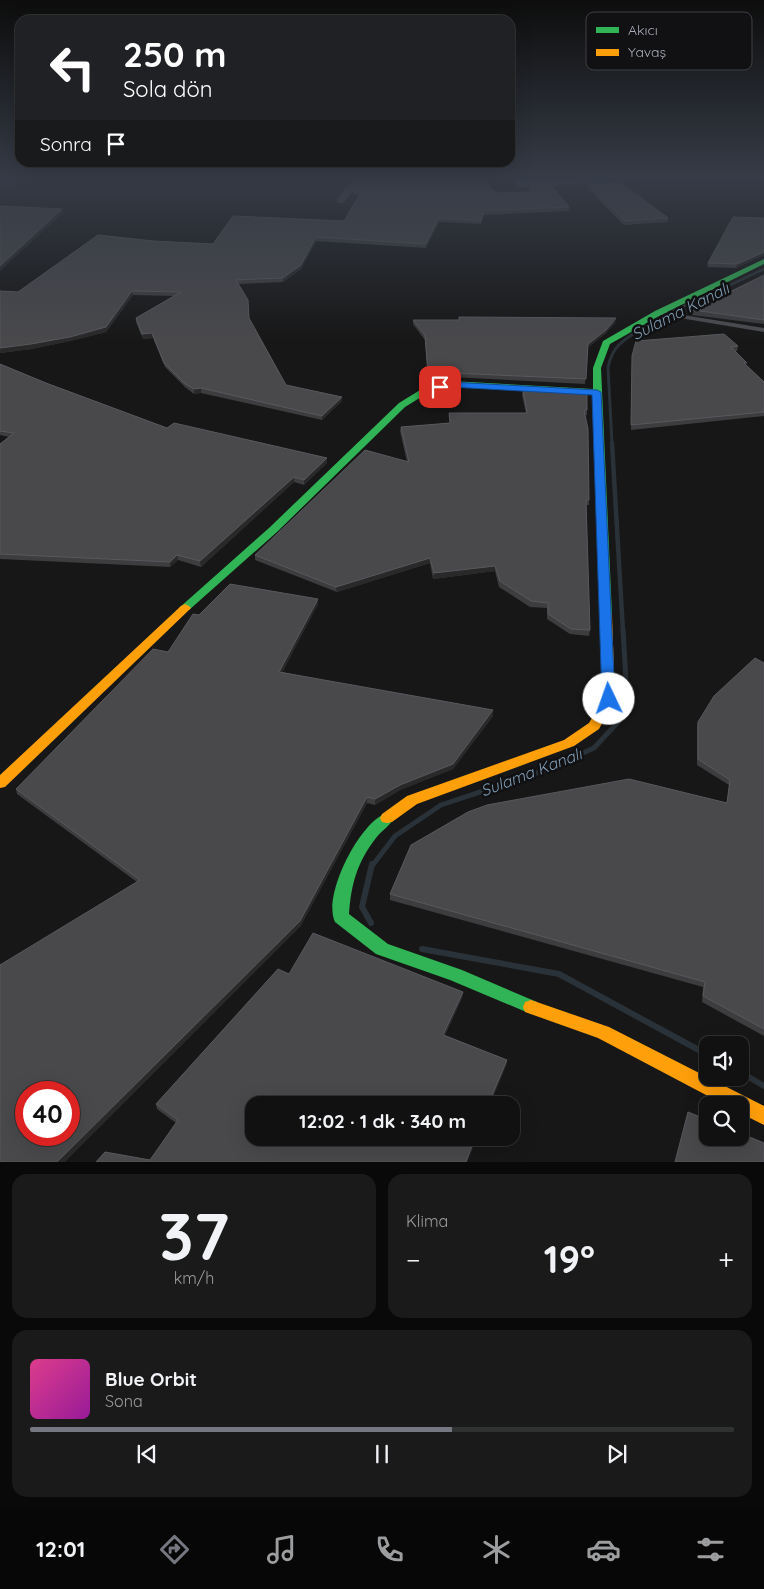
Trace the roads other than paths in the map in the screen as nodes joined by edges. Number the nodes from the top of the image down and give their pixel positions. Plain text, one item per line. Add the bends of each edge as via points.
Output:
1 (764, 261) edge
2 (658, 313) junction
3 (764, 330) edge
4 (597, 392) junction
5 (0, 783) edge
6 (764, 1116) edge

1 - 2 street
2 - 3 lane
2 - 4 street via 606,343 597,368
4 - 5 street via 451,384 428,390 402,406
4 - 6 street via 609,699 600,720 588,734 569,743 412,800 376,826 344,884 342,917 382,949 603,1032

